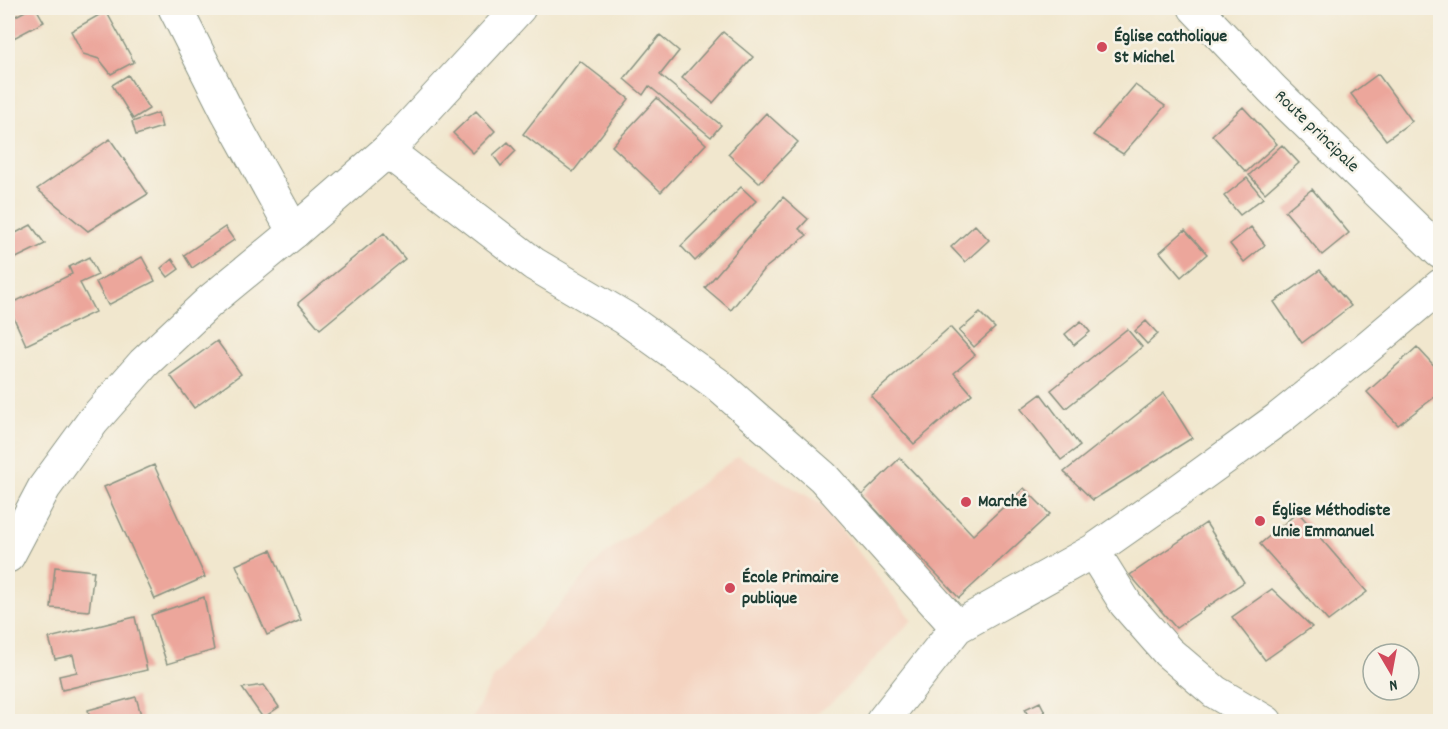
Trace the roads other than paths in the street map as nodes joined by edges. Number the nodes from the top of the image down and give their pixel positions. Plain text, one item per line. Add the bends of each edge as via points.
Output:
1 (175, 8) edge
2 (519, 8) edge
3 (1195, 8) edge
4 (387, 151) junction
5 (294, 232) junction
6 (1440, 252) edge
7 (1440, 286) edge
8 (1093, 551) junction
9 (8, 556) edge
10 (957, 627) junction
11 (882, 722) edge
12 (1266, 722) edge

1 - 5 street
2 - 4 street
3 - 6 street, Route principale via 1272,89
4 - 5 street
4 - 10 street via 534,264 625,318 717,384 823,477
5 - 9 street via 210,301 144,363 93,421 44,488
7 - 8 street via 1278,419
8 - 10 street
8 - 12 street via 1126,604 1168,652 1215,692
10 - 11 street

